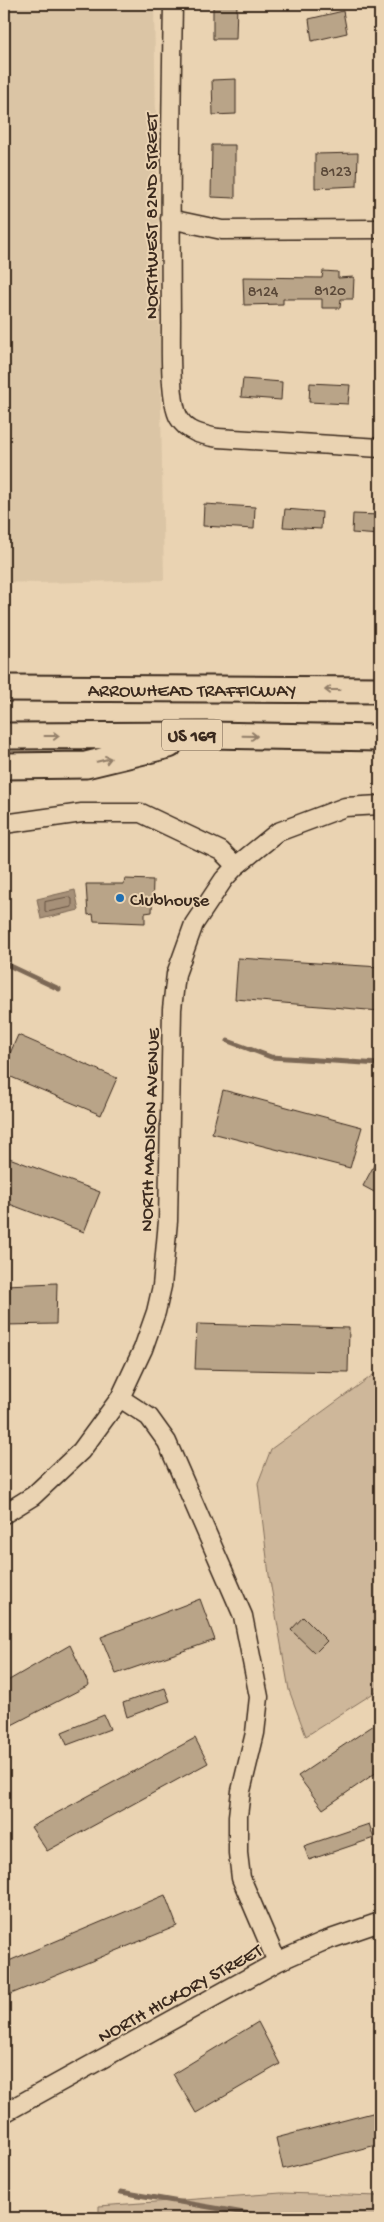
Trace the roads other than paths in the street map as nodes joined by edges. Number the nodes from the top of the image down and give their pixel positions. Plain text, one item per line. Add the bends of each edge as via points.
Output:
1 (172, 4) edge
2 (170, 219) junction
3 (380, 229) edge
4 (380, 448) edge
5 (4, 680) edge
6 (4, 688) edge
7 (60, 688) junction
8 (380, 690) edge
9 (210, 735) junction
10 (4, 736) edge
11 (380, 738) edge
12 (4, 766) edge
13 (380, 805) edge
14 (4, 824) edge
15 (236, 866) junction
16 (120, 1398) junction
17 (4, 1514) edge
18 (380, 1922) edge
19 (277, 1962) junction
20 (4, 2113) edge

1 - 2 street, NORTHWEST 82ND STREET
2 - 3 street via 222,230
2 - 4 street, NORTHWEST 82ND STREET via 174,398 178,416 185,426 198,434 218,438
5 - 7 highway
6 - 7 highway, ARROWHEAD TRAFFICWAY
8 -> 7 highway, ARROWHEAD TRAFFICWAY
10 -> 9 highway, US 169
9 -> 11 highway, US 169
12 -> 9 highway via 86,765
13 - 15 street, NORTH MADISON AVENUE via 345,807 278,832
14 - 15 street via 82,813 141,812 221,851
15 - 16 street, NORTH MADISON AVENUE via 194,924 176,974 172,1009 168,1221 162,1286 143,1349
16 - 17 street, NORTH MADISON AVENUE via 81,1451 33,1496
16 - 19 street via 149,1417 167,1442 243,1616 259,1697 255,1733 241,1791 238,1853 241,1878
18 - 19 street, NORTH HICKORY STREET
19 - 20 street, NORTH HICKORY STREET

